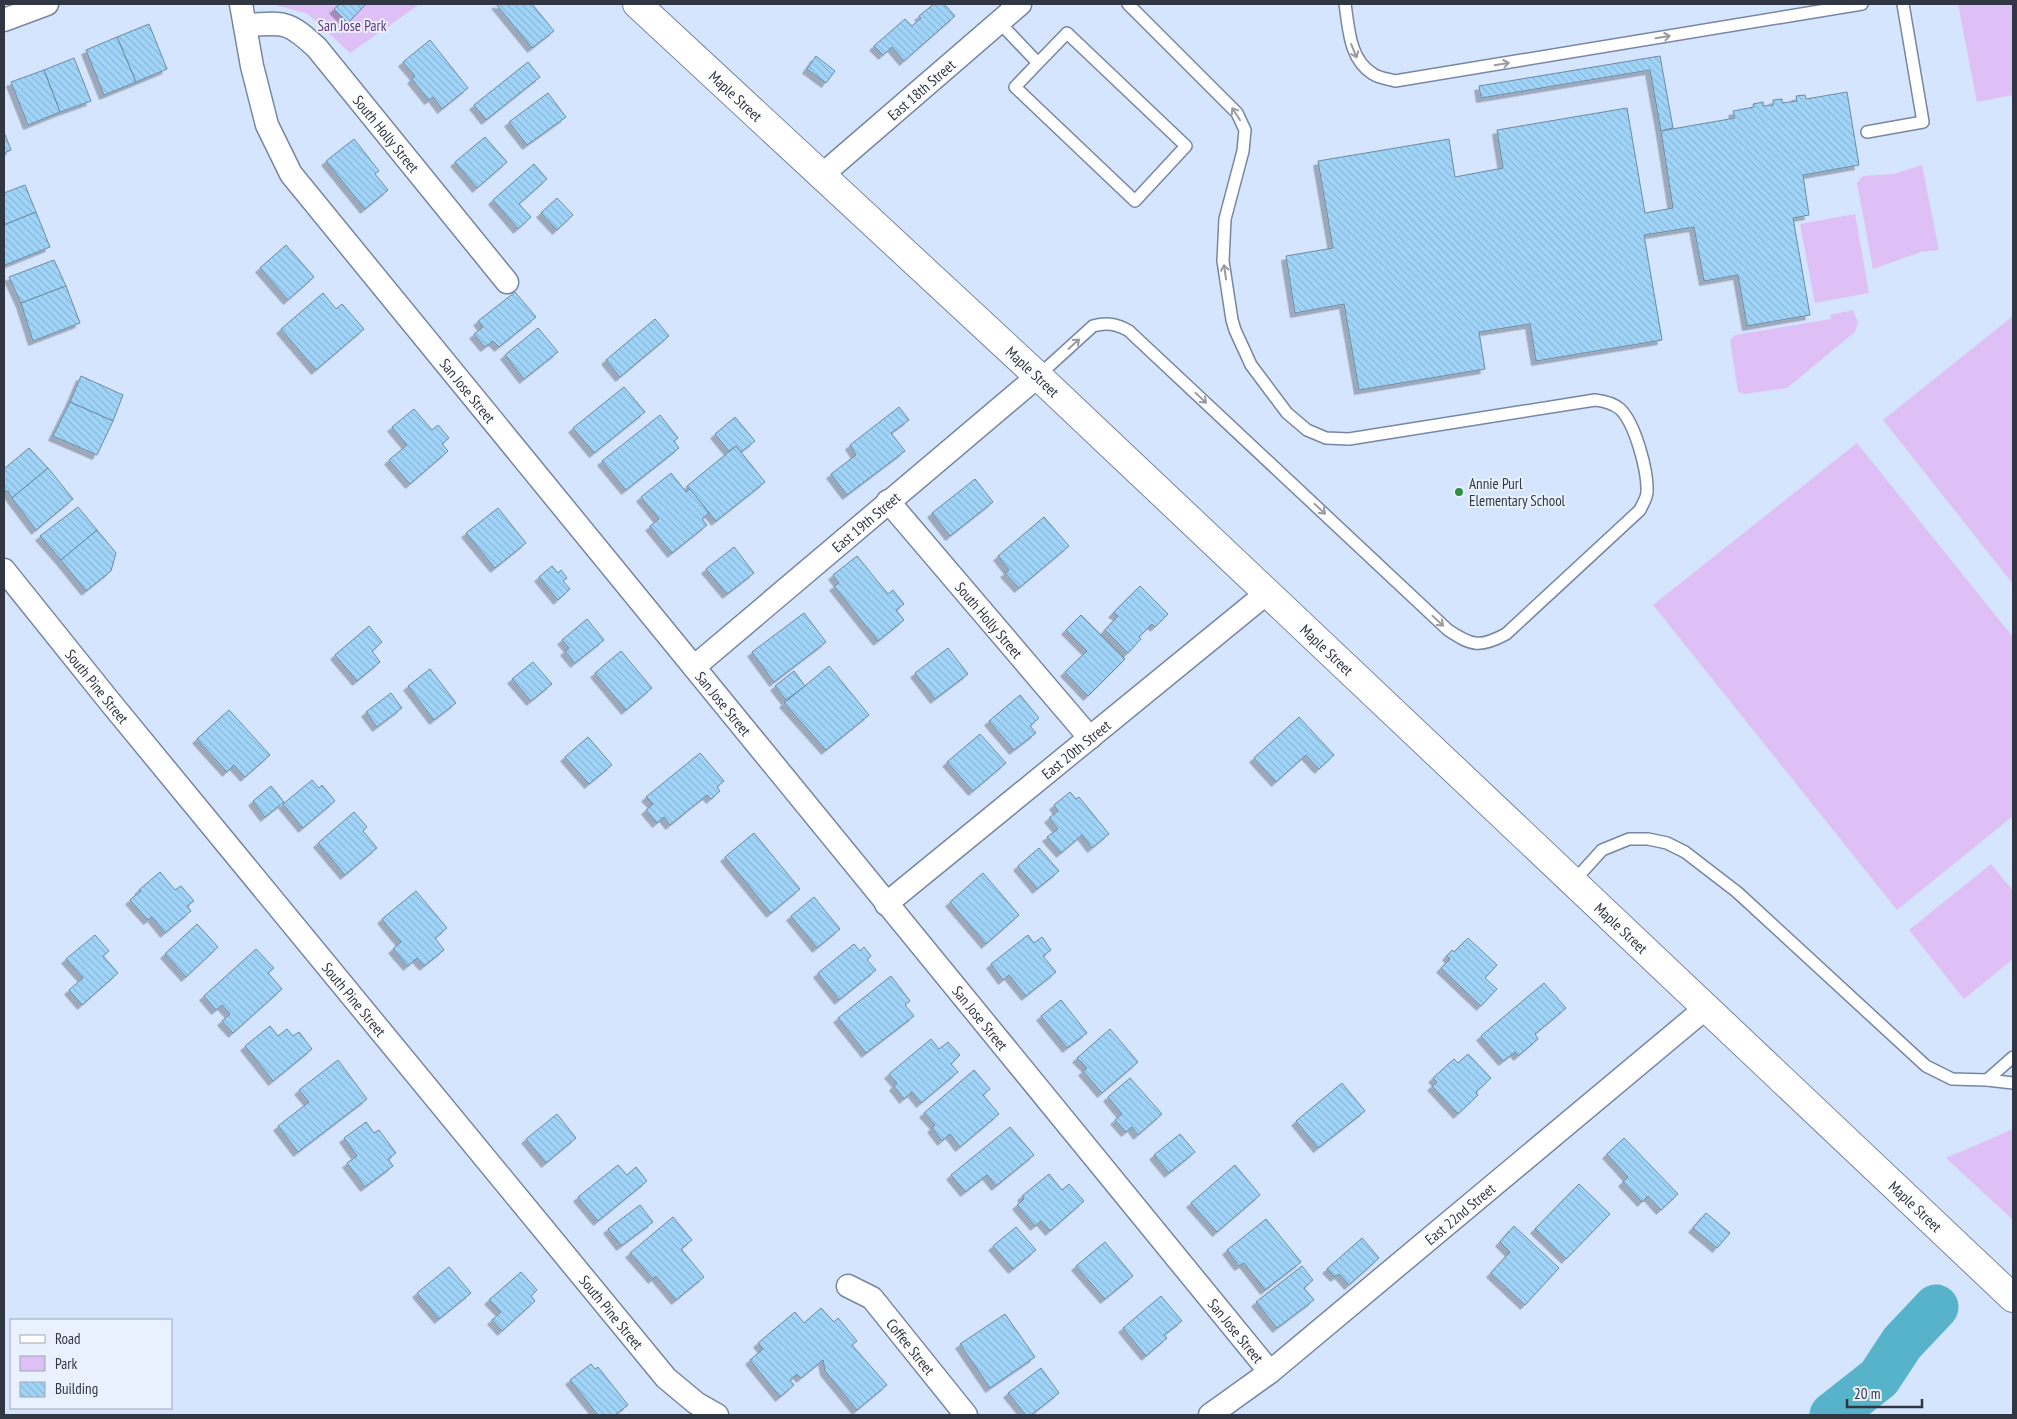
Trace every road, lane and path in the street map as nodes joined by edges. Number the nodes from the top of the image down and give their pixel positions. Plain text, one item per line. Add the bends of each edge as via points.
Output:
1 (47, 4) edge
2 (636, 4) edge
3 (1020, 4) edge
4 (1128, 4) edge
5 (1345, 4) edge
6 (1862, 4) edge
7 (1903, 4) edge
8 (243, 14) edge
9 (4, 20) edge
10 (999, 22) junction
11 (1038, 63) junction
12 (1866, 132) dead end
13 (822, 175) junction
14 (507, 282) dead end
15 (1038, 376) junction
16 (888, 501) junction
17 (4, 570) edge
18 (1267, 593) junction
19 (694, 667) junction
20 (1090, 738) junction
21 (1573, 882) junction
22 (886, 904) junction
23 (1707, 1007) junction
24 (2013, 1057) edge
25 (1987, 1080) junction
26 (2013, 1084) edge
27 (848, 1286) dead end
28 (2013, 1298) edge
29 (1270, 1372) junction
30 (717, 1415) edge
31 (966, 1415) edge
32 (1210, 1415) edge

1 - 9 street
2 - 13 street, Maple Street
3 - 10 street, East 18th Street
15 -> 4 lane via 1093,326 1103,324 1129,331 1448,630 1478,644 1506,634 1640,510 1647,494 1634,433 1621,410 1609,402 1595,400 1348,439 1326,438 1307,430 1287,413 1251,365 1232,320 1224,261 1226,219 1243,151 1244,130 1237,113
5 -> 6 lane via 1351,45 1359,63 1374,75 1395,81
7 - 12 lane via 1923,122
8 - 14 street, South Holly Street via 297,30 317,48
8 - 19 street, San Jose Street via 267,125 290,174
10 - 11 lane
10 - 13 street, East 18th Street
11 - 11 lane via 1016,87 1136,201 1186,146 1067,33
13 - 15 street, Maple Street
15 - 16 street, East 19th Street
15 - 18 street, Maple Street
16 - 19 street, East 19th Street
16 - 20 street, South Holly Street
17 - 30 street, South Pine Street via 666,1378 696,1403
18 - 20 street, East 20th Street
18 - 21 street, Maple Street
19 - 22 street, San Jose Street
20 - 22 street, East 20th Street
21 - 23 street, Maple Street
21 - 25 lane via 1602,850 1629,839 1667,843 1737,892 1926,1066 1952,1079
22 - 29 street, San Jose Street
23 - 28 street, Maple Street
23 - 29 street, East 22nd Street
24 - 25 lane
25 - 26 lane
27 - 31 street, Coffee Street via 872,1298
29 - 32 street, East 22nd Street

